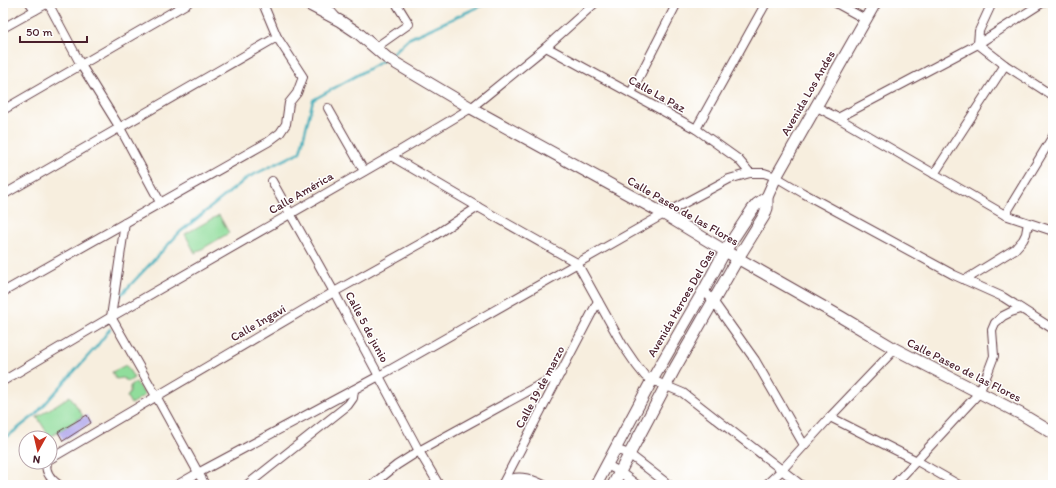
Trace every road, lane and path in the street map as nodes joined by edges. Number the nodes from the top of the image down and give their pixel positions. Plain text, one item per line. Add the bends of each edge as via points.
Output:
1 (48, 3) edge
2 (188, 3) edge
3 (264, 3) edge
4 (306, 3) edge
5 (322, 3) edge
6 (396, 3) edge
7 (595, 3) edge
8 (677, 3) edge
9 (766, 3) edge
10 (836, 3) edge
11 (875, 3) edge
12 (992, 3) edge
13 (1042, 3) edge
14 (33, 7) edge
15 (336, 18) junction
16 (865, 19) junction
17 (3, 28) edge
18 (277, 37) junction
19 (978, 44) junction
20 (546, 47) junction
21 (375, 48) junction
22 (81, 65) junction
23 (1005, 65) junction
24 (631, 94) junction
25 (1053, 96) edge
26 (815, 106) junction
27 (328, 108) dead end
28 (471, 108) junction
29 (3, 110) edge
30 (838, 118) junction
31 (120, 128) junction
32 (696, 129) junction
33 (1053, 136) edge
34 (391, 156) junction
35 (364, 171) junction
36 (750, 173) junction
37 (934, 174) junction
38 (776, 176) junction
39 (272, 181) dead end
40 (3, 195) edge
41 (767, 197) junction
42 (160, 202) junction
43 (478, 207) junction
44 (290, 213) junction
45 (664, 214) junction
46 (1005, 215) junction
47 (1028, 222) junction
48 (125, 223) junction
49 (1053, 231) edge
50 (725, 252) junction
51 (738, 258) junction
52 (577, 263) junction
53 (965, 280) junction
54 (704, 290) junction
55 (3, 292) edge
56 (334, 292) junction
57 (598, 300) junction
58 (713, 301) junction
59 (1021, 309) junction
60 (111, 317) junction
61 (1053, 329) edge
62 (895, 349) junction
63 (561, 373) junction
64 (379, 376) junction
65 (3, 380) edge
66 (652, 380) junction
67 (666, 386) junction
68 (354, 390) junction
69 (979, 393) junction
70 (156, 396) junction
71 (830, 417) junction
72 (1053, 433) edge
73 (804, 445) junction
74 (615, 449) junction
75 (419, 451) junction
76 (58, 454) edge
77 (629, 454) junction
78 (917, 461) junction
79 (607, 465) junction
80 (46, 470) edge
81 (781, 471) junction
82 (620, 472) junction
83 (198, 473) junction
84 (57, 485) edge
85 (177, 485) edge
86 (205, 485) edge
87 (247, 485) edge
88 (372, 485) edge
89 (439, 485) edge
90 (502, 485) edge
91 (544, 485) edge
92 (596, 485) edge
93 (613, 485) edge
94 (637, 485) edge
95 (669, 485) edge
96 (766, 485) edge
97 (801, 485) edge
98 (894, 485) edge
99 (959, 485) edge

1 - 14 street
1 - 22 street
2 - 22 street
3 - 18 street
4 - 15 street, Calle Paseo de las Flores
5 - 15 street
6 - 21 street via 409,24
7 - 20 street, Calle América
8 - 24 street
9 - 32 street
10 - 16 street
11 - 16 street, Avenida Los Andes
12 - 19 street via 980,31
13 - 19 street
14 - 17 street
15 - 21 street, Calle Paseo de las Flores
16 - 26 street, Avenida Los Andes
18 - 31 street
18 - 42 street via 303,77 297,93 289,103 286,124 280,133
19 - 23 street
19 - 30 street
20 - 24 street, Calle La Paz
20 - 28 street, Calle América
21 - 28 street, Calle Paseo de las Flores
22 - 29 street
22 - 31 street
23 - 25 street
23 - 37 street
24 - 32 street, Calle La Paz
26 - 30 street
26 - 38 street, Avenida Los Andes
27 - 35 street
28 - 34 street, Calle América
28 - 45 street, Calle Paseo de las Flores
30 - 37 street
31 - 40 street
31 - 42 street
32 - 36 street, Calle La Paz via 738,159
33 - 46 street
34 - 35 street, Calle América
34 - 43 street
35 - 44 street, Calle América
36 - 38 street
36 - 45 street via 729,179
37 - 46 street
38 - 41 street, Avenida Los Andes
38 - 53 street
39 - 44 street, Calle 5 de junio
41 - 50 street, Avenida Heroes Del Gas via 752,210
41 - 51 street via 764,216
42 - 48 street
43 - 52 street
43 - 56 street, Calle Ingavi via 429,239
44 - 56 street, Calle 5 de junio
44 - 60 street, Calle América
45 - 50 street, Calle Paseo de las Flores
45 - 52 street
46 - 47 street
47 - 49 street
47 - 53 street via 1026,234 1015,249
48 - 55 street
48 - 60 street
50 - 51 street, Calle Paseo de las Flores
50 - 54 street, Avenida Heroes Del Gas
51 - 58 street
51 - 62 street, Calle Paseo de las Flores
52 - 57 street
52 - 64 street
53 - 59 street via 1003,297
54 - 58 street
54 - 66 street, Avenida Heroes Del Gas
56 - 64 street, Calle 5 de junio
56 - 70 street, Calle Ingavi
57 - 63 street, Calle 19 de marzo
57 - 66 street via 622,344 645,376
58 - 67 street
58 - 73 street via 755,360
59 - 61 street
59 - 69 street via 1003,316 995,323 992,330 994,356
60 - 65 street, Calle América
60 - 70 street
62 - 69 street, Calle Paseo de las Flores
62 - 71 street
63 - 75 street
63 - 90 street, Calle 19 de marzo
64 - 68 street
64 - 75 street, Calle 5 de junio
66 - 67 street
66 - 74 street, Avenida Heroes Del Gas
67 - 77 street
67 - 81 street via 683,393
68 - 83 street
68 - 87 street via 353,398 348,405
69 - 72 street, Calle Paseo de las Flores
69 - 78 street
70 - 76 street, Calle Ingavi
70 - 83 street
71 - 73 street
71 - 78 street
73 - 81 street
74 - 77 street
74 - 79 street, Avenida Heroes Del Gas
75 - 88 street
75 - 89 street, Calle 5 de junio
77 - 82 street
77 - 95 street
78 - 98 street
78 - 99 street
79 - 82 street
79 - 92 street, Avenida Heroes Del Gas
80 - 84 street
81 - 96 street
81 - 97 street
82 - 93 street
82 - 94 street
83 - 85 street
83 - 86 street
90 - 91 street via 520,478

